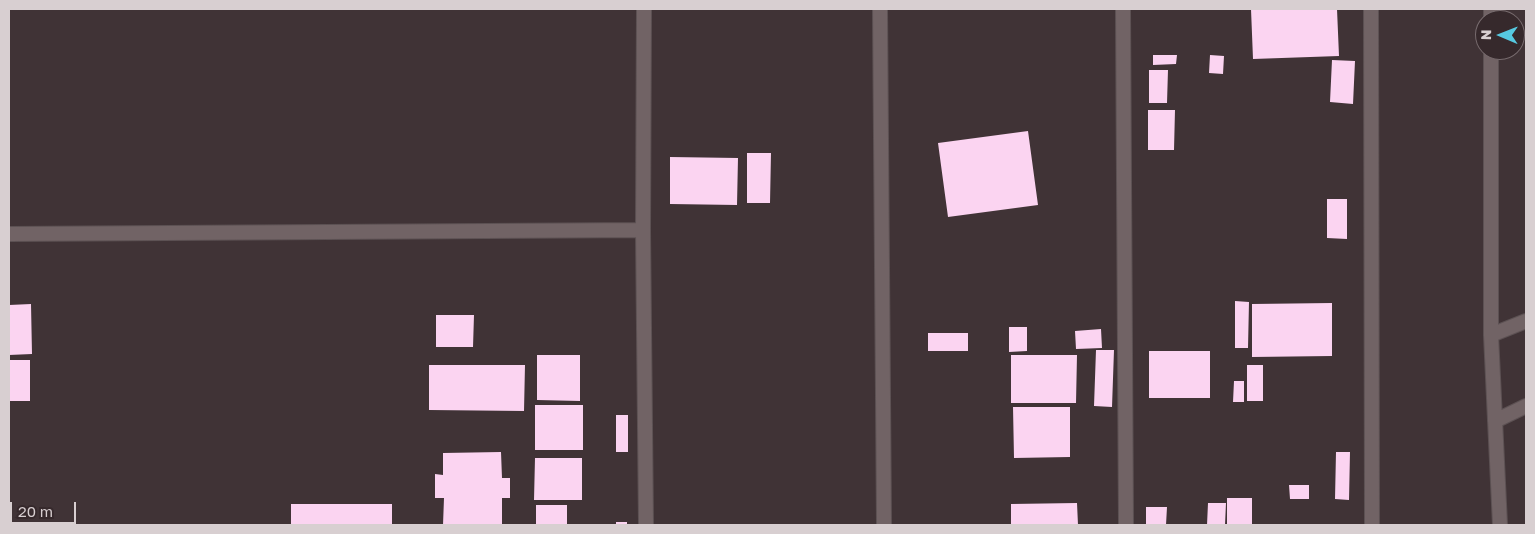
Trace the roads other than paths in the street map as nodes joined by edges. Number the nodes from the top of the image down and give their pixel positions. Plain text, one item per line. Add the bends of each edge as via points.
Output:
1 (644, 9) edge
2 (880, 9) edge
3 (1123, 9) edge
4 (1371, 9) edge
5 (1491, 60) edge
6 (643, 230) junction
7 (9, 234) edge
8 (1526, 321) edge
9 (1491, 335) junction
10 (1526, 406) edge
11 (1495, 421) junction
12 (646, 525) edge
13 (884, 525) edge
14 (1126, 525) edge
15 (1372, 525) edge
16 (1500, 525) edge

1 - 6 street
2 - 13 street
3 - 14 street
4 - 15 street
5 - 9 street
6 - 7 street
6 - 12 street
8 - 9 street
9 - 11 street
10 - 11 street
11 - 16 street

